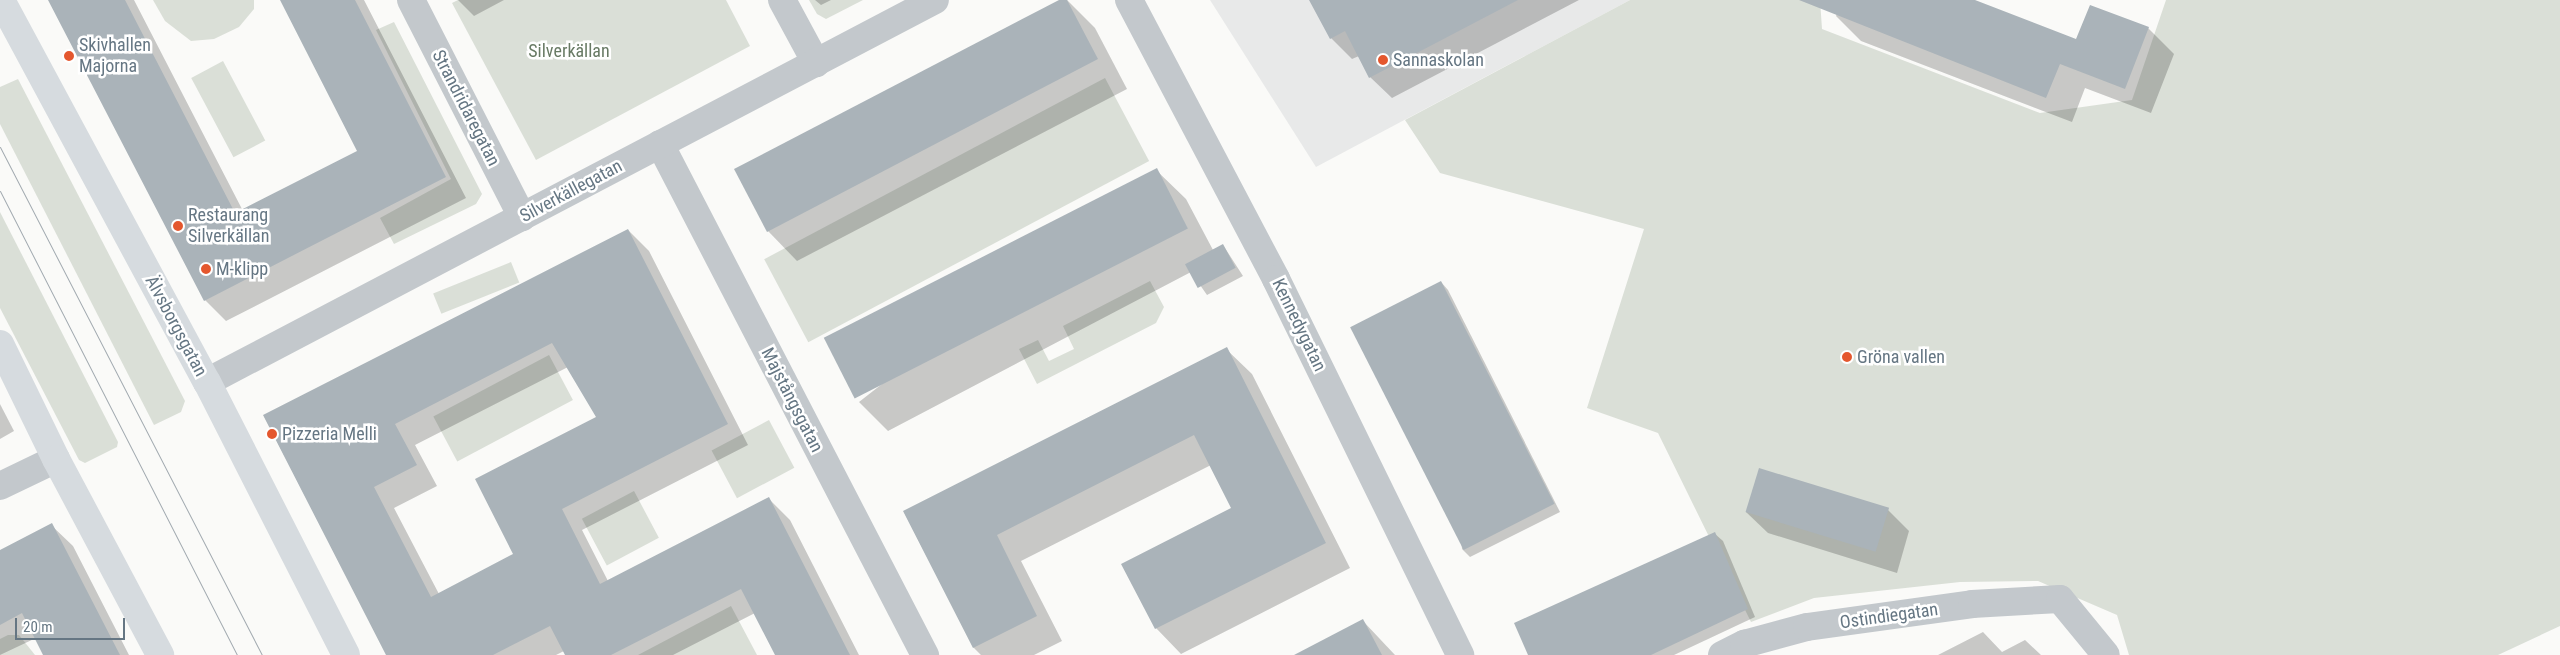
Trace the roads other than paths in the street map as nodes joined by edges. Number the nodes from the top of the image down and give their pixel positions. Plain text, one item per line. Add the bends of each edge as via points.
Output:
1 (1, 0) edge
2 (411, 0) edge
3 (782, 0) edge
4 (935, 0) edge
5 (1129, 0) edge
6 (816, 63) junction
7 (660, 144) junction
8 (522, 217) junction
9 (0, 344) edge
10 (206, 382) junction
11 (56, 459) junction
12 (0, 486) edge
13 (160, 655) edge
14 (346, 655) edge
15 (925, 655) edge
16 (1460, 655) edge
17 (1722, 655) edge
18 (2106, 655) edge

1 - 10 street, Älvsborgsgatan
2 - 8 street, Strandridaregatan
3 - 6 street
4 - 6 street, Silverkällegatan
5 - 16 street, Kennedygatan via 1276,279
6 - 7 street, Silverkällegatan
7 - 8 street, Silverkällegatan
7 - 15 street, Majstångsgatan
8 - 10 street, Silverkällegatan
9 - 11 street
10 - 14 street, Älvsborgsgatan
11 - 12 street
11 - 13 street
17 - 18 street, Ostindiegatan via 1744,644 1807,627 1972,604 2060,599

